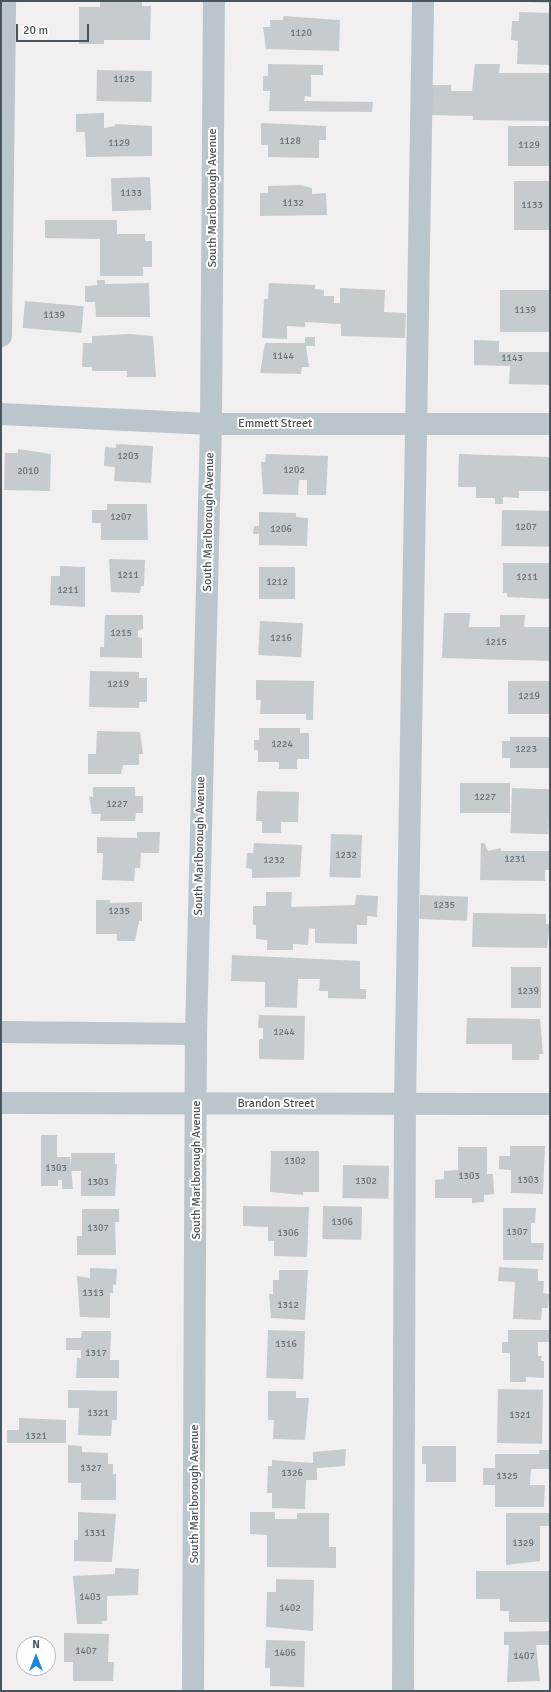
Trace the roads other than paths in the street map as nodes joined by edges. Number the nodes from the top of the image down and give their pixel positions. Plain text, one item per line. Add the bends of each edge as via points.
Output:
1 (5, 1) edge
2 (214, 1) edge
3 (423, 1) edge
4 (1, 336) edge
5 (1, 414) edge
6 (211, 424) junction
7 (418, 424) junction
8 (550, 424) edge
9 (1, 1032) edge
10 (196, 1034) junction
11 (1, 1103) edge
12 (405, 1103) junction
13 (197, 1104) junction
14 (550, 1104) edge
15 (193, 1691) edge
16 (403, 1691) edge

1 - 4 street
2 - 6 street, South Marlborough Avenue
3 - 7 street
5 - 6 street, Emmett Street
6 - 7 street, Emmett Street
6 - 10 street, South Marlborough Avenue
7 - 8 street, Emmett Street
7 - 12 street
9 - 10 street
10 - 13 street, South Marlborough Avenue
11 - 13 street, Brandon Street
12 - 13 street, Brandon Street
12 - 14 street, Brandon Street
12 - 16 street
13 - 15 street, South Marlborough Avenue

